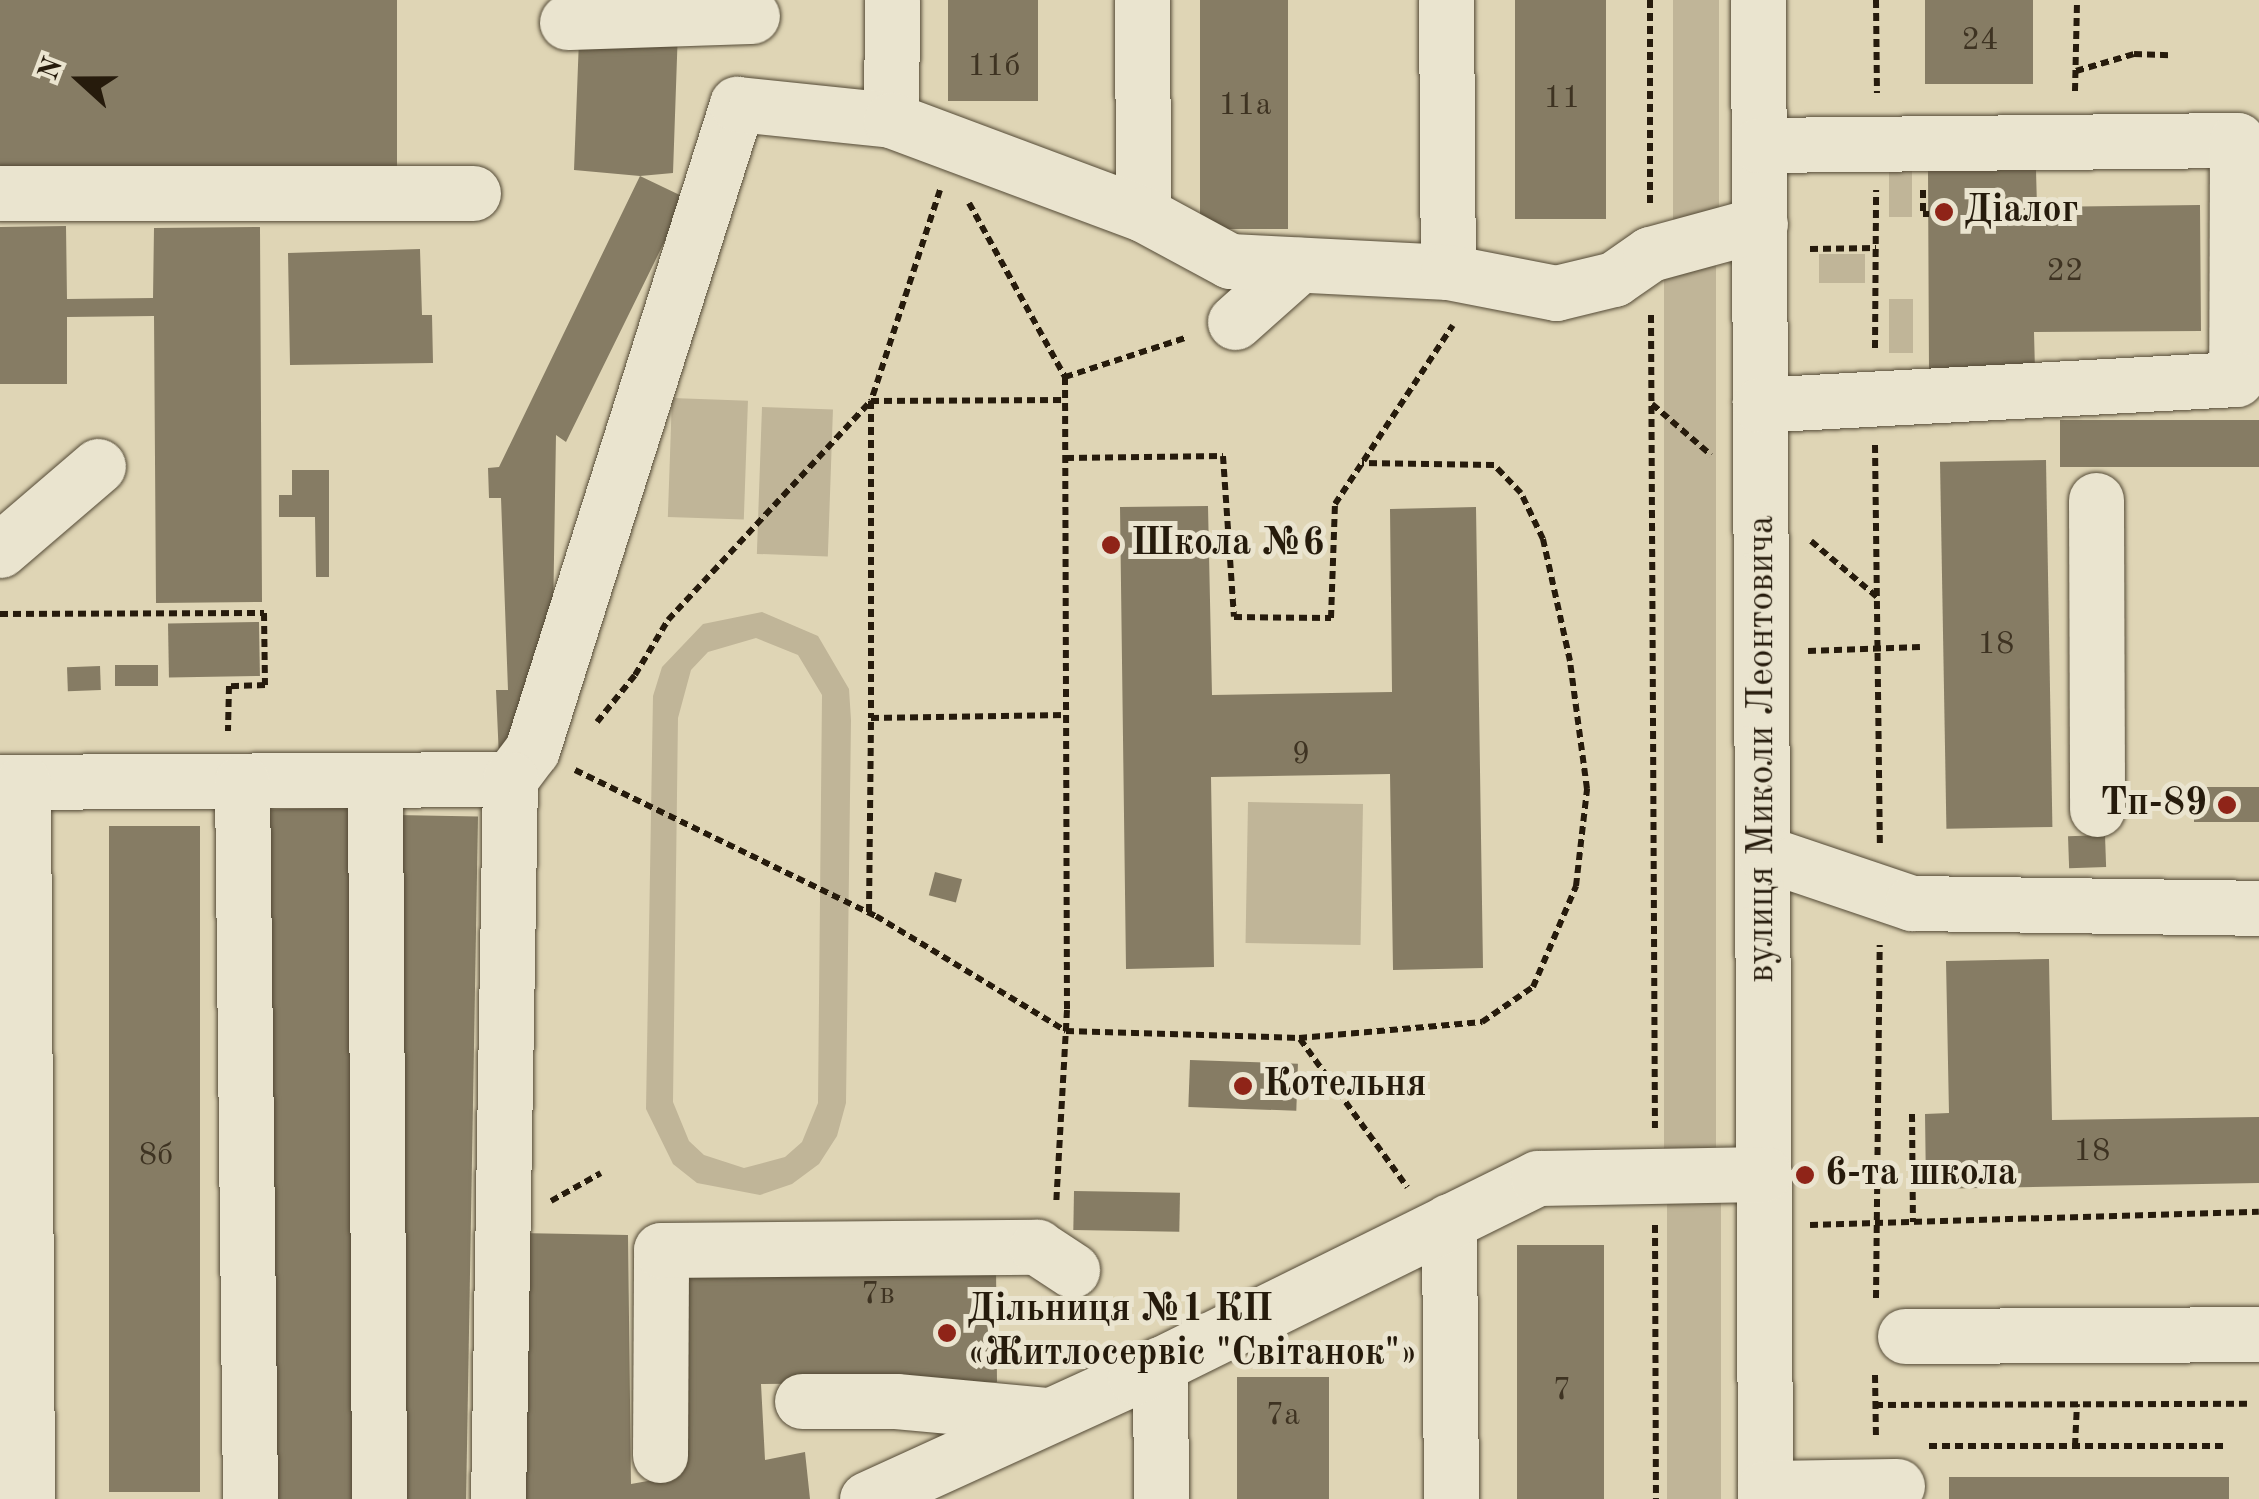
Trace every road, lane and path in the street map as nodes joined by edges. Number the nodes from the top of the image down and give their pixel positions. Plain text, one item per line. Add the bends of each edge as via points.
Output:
1 (892, 0) edge
2 (1142, 0) edge
3 (1446, 0) edge
4 (1650, 0) edge
5 (1758, 0) edge
6 (1876, 0) edge
7 (2077, 0) edge
8 (754, 8) edge
9 (566, 22) dead end
10 (2170, 55) dead end
11 (2076, 71) junction
12 (736, 104) junction
13 (892, 120) junction
14 (2074, 142) junction
15 (1877, 144) junction
16 (1758, 145) junction
17 (947, 148) junction
18 (0, 193) edge
19 (473, 193) dead end
20 (1143, 214) junction
21 (1759, 237) junction
22 (1876, 248) junction
23 (1650, 254) junction
24 (1299, 264) junction
25 (1467, 276) junction
26 (1236, 322) joint
27 (1065, 377) junction
28 (2247, 379) edge
29 (1874, 397) junction
30 (871, 400) junction
31 (1066, 400) junction
32 (1760, 404) junction
33 (1066, 458) junction
34 (1362, 464) junction
35 (98, 466) dead end
36 (2096, 500) dead end
37 (0, 550) edge
38 (0, 614) edge
39 (1877, 647) junction
40 (1920, 647) dead end
41 (1811, 651) dead end
42 (1066, 716) junction
43 (872, 718) junction
44 (584, 737) dead end
45 (235, 762) junction
46 (535, 775) junction
47 (375, 781) junction
48 (11, 782) edge
49 (2097, 809) dead end
50 (1764, 853) junction
51 (1880, 894) junction
52 (2259, 908) edge
53 (869, 912) junction
54 (1066, 1031) junction
55 (1299, 1038) junction
56 (1912, 1114) dead end
57 (601, 1172) dead end
58 (1764, 1174) junction
59 (1655, 1175) junction
60 (531, 1207) dead end
61 (1056, 1210) dead end
62 (2259, 1212) edge
63 (1913, 1222) junction
64 (1877, 1223) junction
65 (1807, 1225) dead end
66 (1440, 1226) junction
67 (1072, 1270) dead end
68 (2259, 1334) edge
69 (1905, 1336) dead end
70 (1160, 1364) junction
71 (802, 1401) dead end
72 (2077, 1404) junction
73 (2251, 1404) dead end
74 (1875, 1405) dead end
75 (1050, 1416) junction
76 (2075, 1446) junction
77 (2228, 1446) dead end
78 (660, 1455) dead end
79 (1907, 1466) joint
80 (1766, 1494) edge
81 (878, 1496) edge
82 (27, 1499) edge
83 (250, 1499) edge
84 (379, 1499) edge
85 (498, 1499) edge
86 (1161, 1499) edge
87 (1451, 1499) edge
88 (1656, 1499) edge

1 - 13 street
2 - 20 street
3 - 25 street
4 - 23 path
5 - 16 street, вулиця Миколи Леонтовича
6 - 15 path
7 - 11 path
8 - 9 street
8 - 12 street
10 - 11 path via 2134,54
11 - 14 path
12 - 13 street
12 - 46 street via 532,750
13 - 17 street
14 - 15 street
14 - 28 street via 2237,140
15 - 16 street
15 - 22 path
16 - 21 street, вулиця Миколи Леонтовича
17 - 20 street
17 - 27 path
17 - 30 path
18 - 19 street
20 - 24 street via 1230,261
21 - 22 path
21 - 23 street
21 - 32 street, вулиця Миколи Леонтовича
22 - 29 path
23 - 25 street via 1614,279 1556,293
23 - 59 path
24 - 25 street
24 - 26 street
25 - 34 path
26 - 27 path
27 - 31 path
28 - 29 street
29 - 32 street
29 - 39 path
30 - 31 path
30 - 43 path
30 - 44 path via 668,620 636,675
31 - 33 path
32 - 50 street, вулиця Миколи Леонтовича
33 - 34 path via 1222,456 1234,616 1331,618 1335,504
33 - 42 path
34 - 55 path via 1494,464 1520,493 1542,539 1570,661 1586,836 1576,886 1533,987 1510,1008 1456,1029
35 - 37 street
36 - 49 street
38 - 45 path via 264,613 264,685 228,686
39 - 40 path
39 - 41 path
39 - 51 path
42 - 43 path
42 - 54 path
43 - 53 path
45 - 47 street
45 - 48 street
45 - 83 street
46 - 47 street
46 - 53 path via 579,770
46 - 85 street
47 - 84 street
48 - 82 street
50 - 51 street
50 - 58 street, вулиця Миколи Леонтовича
51 - 52 street via 1912,903
51 - 64 path
53 - 54 path
54 - 55 path
54 - 61 path
55 - 66 path
56 - 63 path
57 - 60 path
58 - 59 street
58 - 80 street, вулиця Миколи Леонтовича
59 - 66 street via 1538,1178
59 - 88 path
62 - 63 path
63 - 64 path
64 - 65 path
66 - 70 street
66 - 87 street
67 - 78 street via 1037,1247 662,1250
68 - 69 street
70 - 75 street
70 - 86 street
71 - 75 street via 896,1401
72 - 73 path
72 - 74 path
72 - 76 path
75 - 81 street
76 - 77 path
76 - 79 path
79 - 80 street

